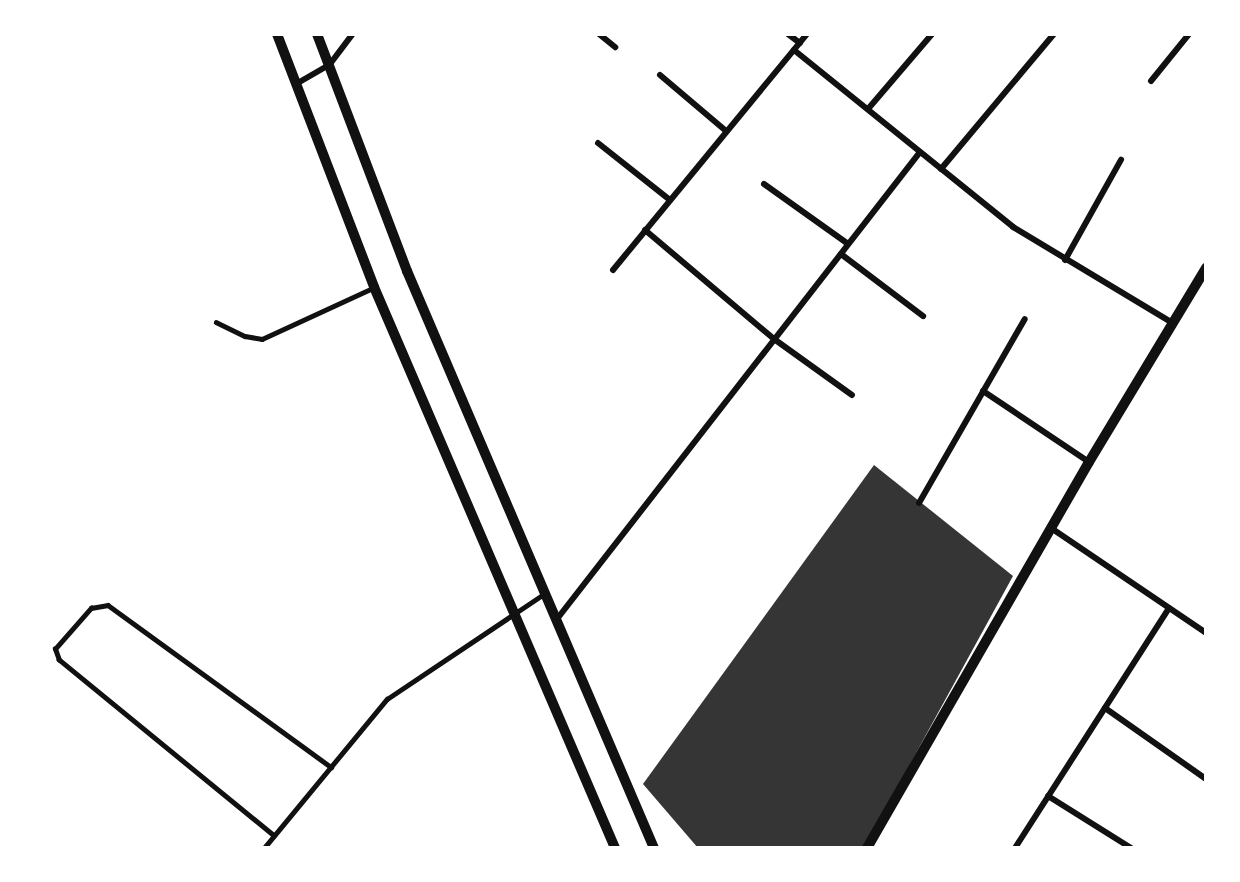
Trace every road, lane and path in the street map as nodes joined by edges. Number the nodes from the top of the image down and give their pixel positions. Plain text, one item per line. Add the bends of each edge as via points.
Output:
1 (277, 34) edge
2 (317, 34) edge
3 (353, 34) edge
4 (599, 34) edge
5 (788, 34) edge
6 (807, 34) edge
7 (932, 34) edge
8 (1054, 34) edge
9 (1189, 34) edge
10 (800, 43) junction
11 (615, 47) dead end
12 (794, 50) junction
13 (330, 64) junction
14 (660, 75) dead end
15 (1151, 81) dead end
16 (296, 84) junction
17 (868, 110) junction
18 (726, 131) junction
19 (598, 143) dead end
20 (920, 152) junction
21 (1121, 160) dead end
22 (941, 169) junction
23 (764, 184) dead end
24 (670, 200) junction
25 (645, 230) junction
26 (848, 244) junction
27 (840, 254) junction
28 (1065, 260) junction
29 (1206, 268) edge
30 (613, 270) dead end
31 (374, 287) junction
32 (923, 316) dead end
33 (1025, 319) dead end
34 (216, 322) dead end
35 (1173, 323) junction
36 (774, 339) junction
37 (983, 391) junction
38 (852, 395) dead end
39 (1089, 462) junction
40 (919, 503) dead end
41 (1051, 528) junction
42 (546, 592) junction
43 (1169, 608) junction
44 (514, 613) junction
45 (557, 619) junction
46 (1206, 633) edge
47 (1105, 708) junction
48 (331, 767) junction
49 (1206, 779) edge
50 (1048, 796) junction
51 (274, 836) junction
52 (264, 848) edge
53 (615, 848) edge
54 (654, 848) edge
55 (867, 848) edge
56 (1015, 848) edge
57 (1131, 848) edge

1 - 16 street
2 - 13 street
3 - 13 street
4 - 11 street
5 - 10 street
6 - 10 street
7 - 17 street
8 - 22 street
9 - 15 street
10 - 12 street
12 - 17 street
12 - 18 street
13 - 16 street
13 - 42 street via 407,271
14 - 18 street
16 - 31 street
17 - 20 street
18 - 24 street
19 - 24 street
20 - 22 street
20 - 26 street
21 - 28 street
22 - 28 street via 1013,227
23 - 26 street
24 - 25 street
25 - 30 street
25 - 36 street
26 - 27 street
27 - 32 street
27 - 36 street
28 - 35 street
29 - 35 street
31 - 34 lane via 262,339 245,336
31 - 44 street
33 - 37 street
35 - 39 street
36 - 38 street
36 - 45 street
37 - 39 street
37 - 40 street
39 - 41 street
41 - 43 street
41 - 55 street
42 - 44 lane
42 - 45 street
43 - 46 street
43 - 47 street
44 - 48 lane via 387,699
44 - 53 street
45 - 54 street
47 - 49 street
47 - 50 street
48 - 51 lane
48 - 51 lane via 108,604 91,608 56,649 59,660
50 - 56 street
50 - 57 street
51 - 52 lane

